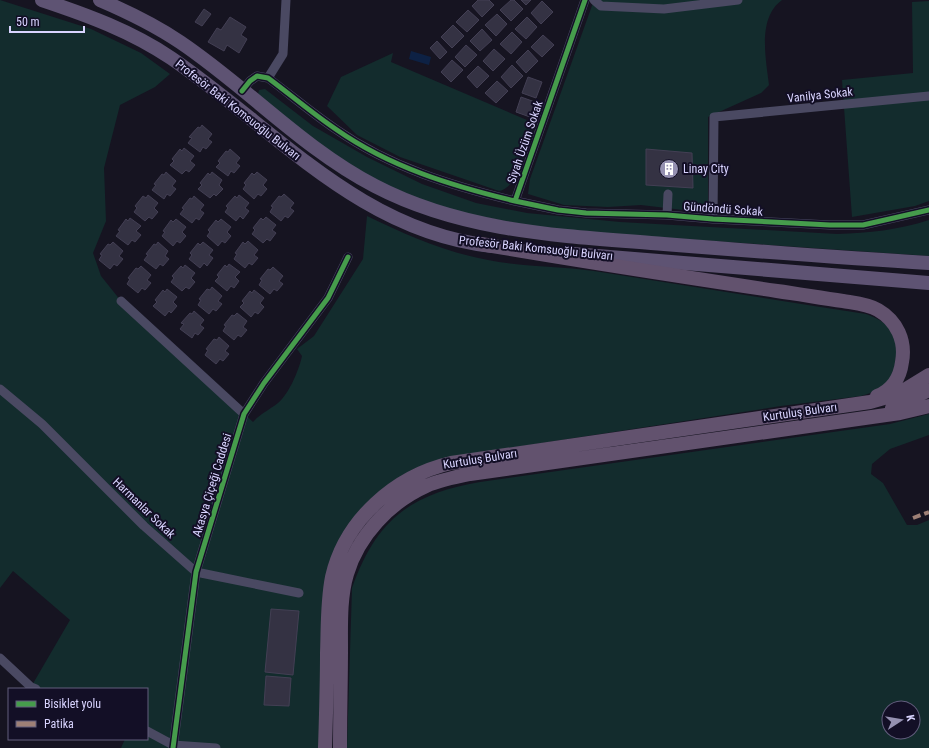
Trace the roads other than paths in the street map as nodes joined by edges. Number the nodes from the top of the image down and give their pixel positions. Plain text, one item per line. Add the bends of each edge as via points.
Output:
1 (42, 0) edge
2 (100, 0) edge
3 (286, 0) edge
4 (585, 0) edge
5 (594, 0) edge
6 (738, 0) edge
7 (268, 78) junction
8 (242, 91) junction
9 (929, 96) edge
10 (668, 194) dead end
11 (515, 201) junction
12 (929, 210) edge
13 (667, 215) junction
14 (713, 219) junction
15 (481, 244) junction
16 (348, 257) dead end
17 (929, 263) edge
18 (929, 283) edge
19 (121, 301) dead end
20 (929, 375) edge
21 (0, 389) edge
22 (929, 390) edge
23 (850, 405) junction
24 (929, 406) edge
25 (244, 414) junction
26 (852, 420) junction
27 (196, 572) junction
28 (299, 593) dead end
29 (0, 658) edge
30 (34, 688) edge
31 (148, 732) edge
32 (173, 746) edge
33 (216, 748) edge
34 (325, 748) edge
35 (340, 748) edge

1 - 15 main road, Profesör Baki Komsuoğlu Bulvarı via 84,14 150,45 196,76 307,164 359,200 432,233
2 - 8 main road, Profesör Baki Komsuoğlu Bulvarı via 131,13 179,41
3 - 7 street via 283,54
4 - 11 street, Siyah Üzüm Sokak
5 - 6 street via 601,6 664,9
7 - 8 street via 257,76
7 - 11 street, Siyah Üzüm Sokak via 338,131 380,156 424,176
8 - 17 main road, Profesör Baki Komsuoğlu Bulvarı via 307,143 345,169 393,196 463,220 542,234 822,257
9 - 14 street, Vanilya Sokak via 714,117
10 - 13 street
11 - 13 street, Gündöndü Sokak via 586,213
12 - 14 street, Gündöndü Sokak via 863,225
13 - 14 street, Gündöndü Sokak
15 - 18 main road, Profesör Baki Komsuoğlu Bulvarı
15 - 23 highway via 646,272 820,297 877,310 891,320 900,334 903,350 902,367 895,382 885,393
16 - 25 street, Akasya Çiçeği Caddesi via 328,298 264,382
19 - 25 street
20 - 23 highway via 916,385 891,397
21 - 27 street, Harmanlar Sokak via 42,424 144,526
22 - 26 highway via 895,408
23 - 34 highway, Kurtuluş Bulvarı via 451,463 425,471 396,486 355,526 339,557 333,576 328,611
24 - 26 highway
25 - 27 street, Akasya Çiçeği Caddesi
26 - 35 highway, Kurtuluş Bulvarı via 470,474 442,480 406,497 385,514 369,532 356,552 347,574 342,621
27 - 28 street, Harmanlar Sokak
27 - 32 street, Akasya Çiçeği Caddesi
29 - 30 street
31 - 32 street
32 - 33 street

